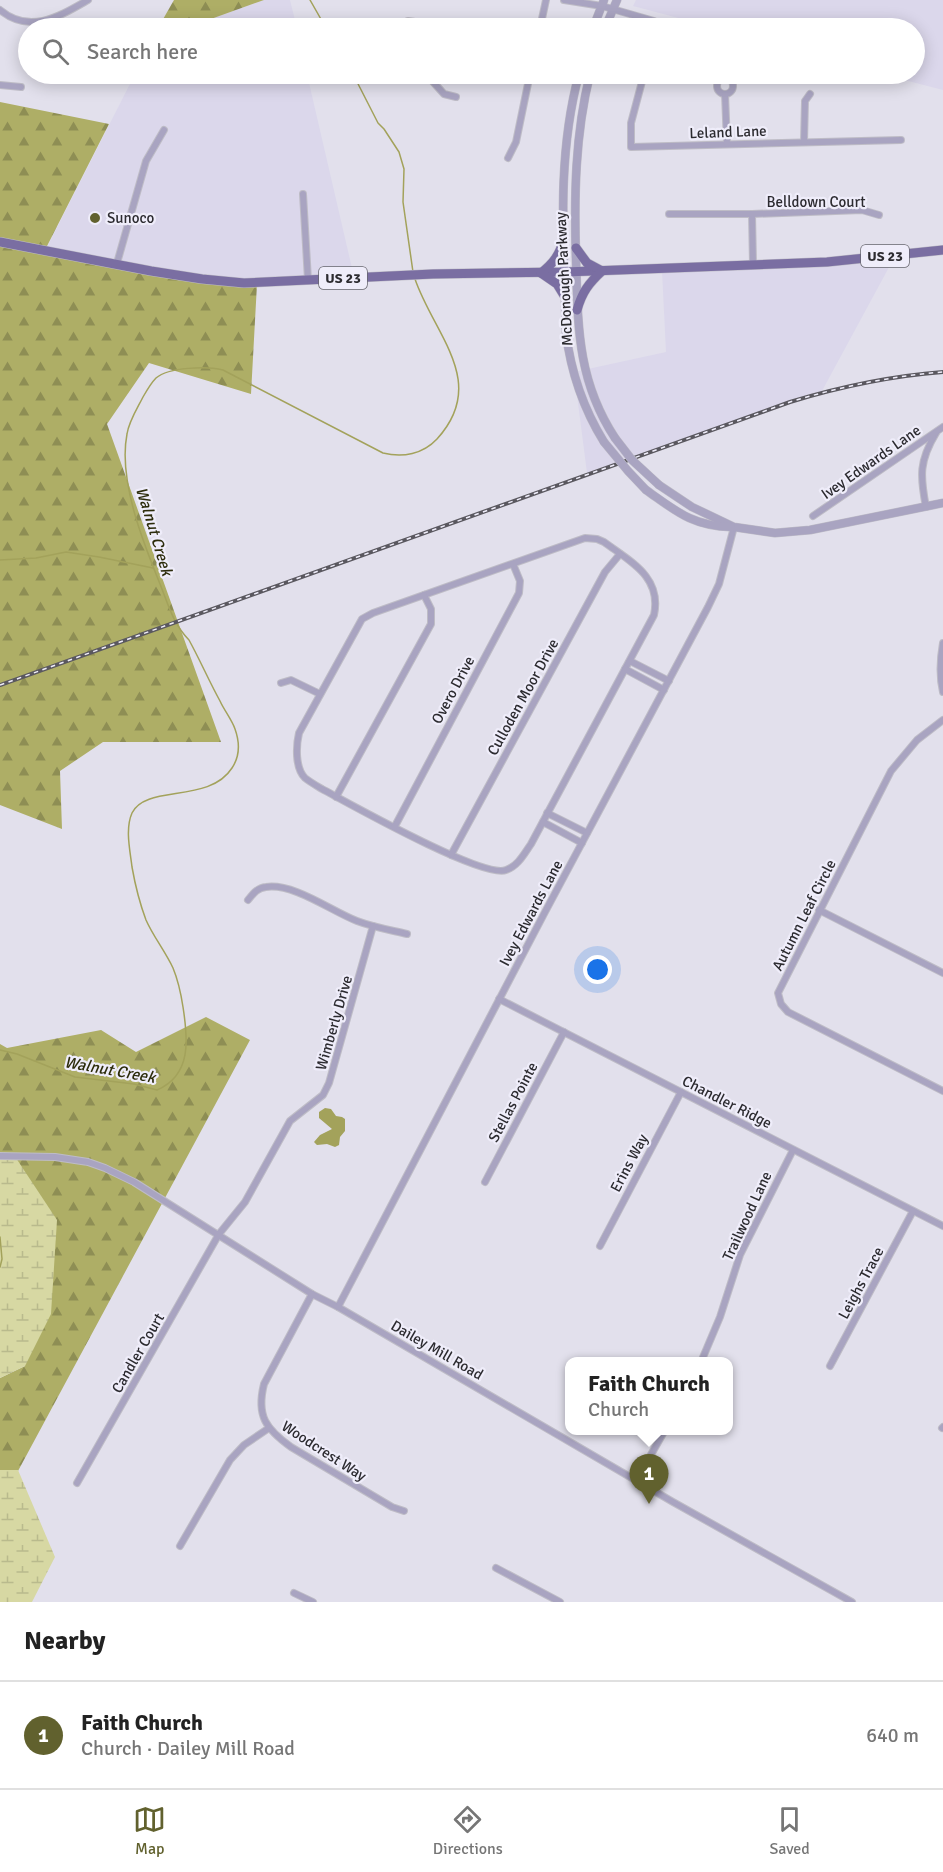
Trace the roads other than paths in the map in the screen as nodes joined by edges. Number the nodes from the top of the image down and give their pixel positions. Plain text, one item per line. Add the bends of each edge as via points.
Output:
1 (88, 0) edge
2 (546, 0) edge
3 (564, 0) edge
4 (617, 0) edge
5 (603, 3) edge
6 (613, 9) junction
7 (0, 10) edge
8 (56, 18) edge
9 (542, 18) edge
10 (597, 18) edge
11 (609, 18) edge
12 (644, 18) edge
13 (18, 20) edge
14 (435, 84) edge
15 (528, 84) edge
16 (577, 84) edge
17 (589, 84) edge
18 (641, 84) edge
19 (0, 85) edge
20 (21, 87) dead end
21 (725, 94) dead end
22 (810, 94) dead end
23 (456, 97) dead end
24 (164, 130) dead end
25 (901, 140) dead end
26 (804, 142) junction
27 (727, 144) junction
28 (508, 158) dead end
29 (303, 194) dead end
30 (669, 214) dead end
31 (752, 214) junction
32 (879, 215) dead end
33 (564, 240) junction
34 (0, 242) edge
35 (576, 248) junction
36 (943, 250) edge
37 (117, 263) junction
38 (753, 264) junction
39 (602, 271) junction
40 (565, 272) junction
41 (576, 272) junction
42 (541, 273) junction
43 (308, 280) junction
44 (565, 297) junction
45 (577, 310) junction
46 (940, 429) edge
47 (943, 503) edge
48 (926, 507) junction
49 (813, 516) dead end
50 (734, 527) junction
51 (620, 554) junction
52 (513, 564) junction
53 (424, 595) junction
54 (943, 643) edge
55 (630, 660) junction
56 (625, 669) junction
57 (669, 681) junction
58 (281, 683) dead end
59 (664, 690) junction
60 (943, 692) edge
61 (320, 694) junction
62 (943, 720) edge
63 (336, 796) junction
64 (548, 813) junction
65 (543, 822) junction
66 (394, 826) junction
67 (587, 833) junction
68 (582, 843) junction
69 (451, 855) junction
70 (506, 870) junction
71 (507, 878) dead end
72 (248, 900) dead end
73 (819, 910) junction
74 (373, 926) junction
75 (407, 934) dead end
76 (943, 974) edge
77 (500, 999) junction
78 (564, 1032) junction
79 (943, 1091) edge
80 (681, 1092) junction
81 (793, 1149) junction
82 (0, 1156) edge
83 (485, 1182) dead end
84 (912, 1211) junction
85 (943, 1226) edge
86 (219, 1234) junction
87 (600, 1246) dead end
88 (312, 1293) junction
89 (338, 1306) junction
90 (703, 1357) edge
91 (830, 1366) dead end
92 (269, 1428) junction
93 (663, 1435) edge
94 (636, 1480) junction
95 (77, 1483) dead end
96 (404, 1511) dead end
97 (180, 1546) dead end
98 (496, 1568) dead end
99 (294, 1593) dead end
100 (313, 1602) edge
101 (560, 1602) edge
102 (852, 1602) edge

1 - 8 street
2 - 9 street
3 - 5 street
4 - 6 street
5 - 6 street
5 - 10 street
6 - 11 street
6 - 12 street
7 - 13 street
14 - 23 street via 444,94
15 - 28 street via 516,142
16 - 33 street, McDonough Parkway via 564,161
17 - 35 street, McDonough Parkway via 576,157
18 - 27 street, Leland Lane via 631,123 631,147
19 - 20 street
21 - 27 street
22 - 26 street via 805,101
24 - 37 street via 147,161
25 - 26 street, Leland Lane
26 - 27 street, Leland Lane
29 - 43 street
30 - 31 street, Belldown Court
31 - 32 street, Belldown Court via 862,210
31 - 38 street, Belldown Court
33 - 40 street, McDonough Parkway
33 - 42 main road via 552,264
34 - 37 main road, US 23
35 - 39 main road via 587,263
35 - 41 street, McDonough Parkway
36 - 38 main road, US 23 via 827,262
37 - 43 main road, US 23 via 244,283
38 - 39 main road, US 23
39 - 41 main road, US 23
39 - 45 main road via 581,295
40 - 41 main road, US 23
40 - 42 main road, US 23
40 - 44 street, McDonough Parkway
41 - 45 street, McDonough Parkway
42 - 43 main road, US 23
42 - 44 main road via 557,284
44 - 50 street, McDonough Parkway, bridge via 571,368 604,442 646,490 674,510 709,526
45 - 50 street, McDonough Parkway, bridge via 588,383 615,438 659,485 692,507
46 - 48 street via 926,449 922,463
46 - 49 street, Ivey Edwards Lane
47 - 48 street, McDonough Parkway
48 - 50 street, McDonough Parkway via 789,532
50 - 57 street, Ivey Edwards Lane via 719,584
51 - 52 street via 601,540 585,538
51 - 55 street via 645,574 656,596 654,615
51 - 69 street, Culloden Moor Drive via 605,572
52 - 53 street
52 - 66 street, Overo Drive via 520,581 519,592
53 - 61 street via 362,619
53 - 63 street via 431,609 431,624
54 - 60 street
55 - 56 street
55 - 57 street
56 - 59 street
56 - 64 street
57 - 59 street, Ivey Edwards Lane
58 - 61 street via 291,680
59 - 67 street, Ivey Edwards Lane
61 - 63 street via 299,733 298,756 306,778
62 - 73 street, Autumn Leaf Circle via 917,740 891,771
63 - 66 street
64 - 65 street
64 - 67 street
65 - 68 street
65 - 70 street via 518,862
66 - 69 street
67 - 68 street, Ivey Edwards Lane
68 - 77 street, Ivey Edwards Lane
69 - 70 street via 478,867
70 - 71 street
72 - 74 street via 256,890 276,888 301,894
73 - 76 street
73 - 79 street, Autumn Leaf Circle via 779,989 781,1004 791,1013
74 - 75 street
74 - 86 street, Wimberly Drive via 323,1095 290,1121 245,1202
77 - 78 street, Chandler Ridge
77 - 89 street, Ivey Edwards Lane
78 - 80 street, Chandler Ridge
78 - 83 street, Stellas Pointe
80 - 81 street, Chandler Ridge
80 - 87 street, Erins Way
81 - 84 street, Chandler Ridge
81 - 90 street, Trailwood Lane via 740,1255
82 - 86 street, Dailey Mill Road via 88,1162 134,1182
84 - 85 street, Chandler Ridge
84 - 91 street, Leighs Trace
86 - 88 street, Dailey Mill Road
86 - 95 street, Candler Court
88 - 89 street, Dailey Mill Road
88 - 92 street, Woodcrest Way via 264,1384 261,1409
89 - 94 street, Dailey Mill Road
92 - 96 street, Woodcrest Way via 291,1447
92 - 97 street via 230,1460
93 - 94 street
94 - 102 street, Dailey Mill Road
98 - 101 street
99 - 100 street

